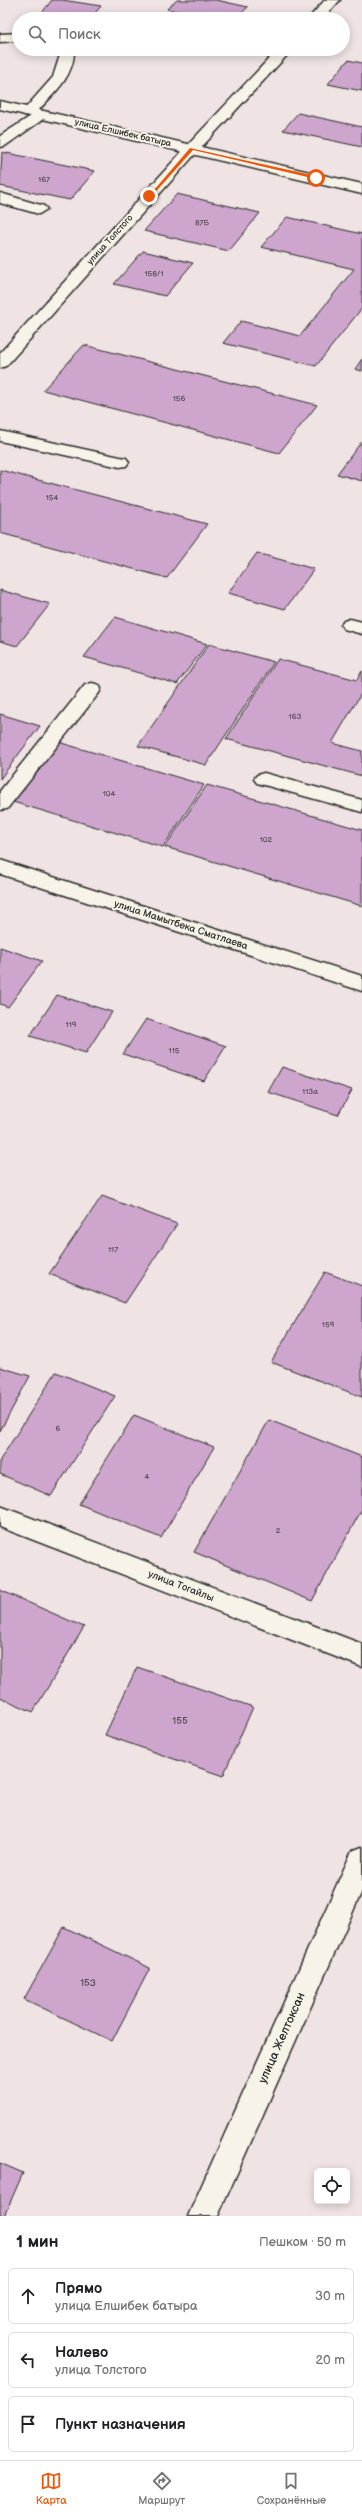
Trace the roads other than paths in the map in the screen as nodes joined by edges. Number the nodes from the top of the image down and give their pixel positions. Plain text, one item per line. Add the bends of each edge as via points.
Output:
1 (333, 0) edge
2 (322, 12) edge
3 (12, 37) edge
4 (0, 38) edge
5 (67, 56) edge
6 (279, 56) edge
7 (1, 106) edge
8 (35, 113) junction
9 (0, 143) edge
10 (192, 148) junction
11 (362, 189) edge
12 (0, 198) edge
13 (39, 209) dead end
14 (0, 363) edge
15 (0, 436) edge
16 (120, 462) dead end
17 (92, 689) dead end
18 (264, 779) dead end
19 (0, 804) edge
20 (362, 806) edge
21 (0, 867) edge
22 (362, 984) edge
23 (0, 1516) edge
24 (362, 1656) edge
25 (362, 1860) edge
26 (203, 2216) edge

1 - 2 street
3 - 4 street
5 - 8 street via 68,62 63,74
6 - 10 street, улица Толстого
7 - 8 street, улица Елшибек батыра
8 - 9 street
8 - 10 street, улица Елшибек батыра
10 - 11 street, улица Елшибек батыра
10 - 14 street, улица Толстого
12 - 13 street
15 - 16 street
17 - 19 street
18 - 20 street
21 - 22 street, улица Мамытбека Сматлаева
23 - 24 street, улица Тогайлы
25 - 26 street, улица Желтоксан

